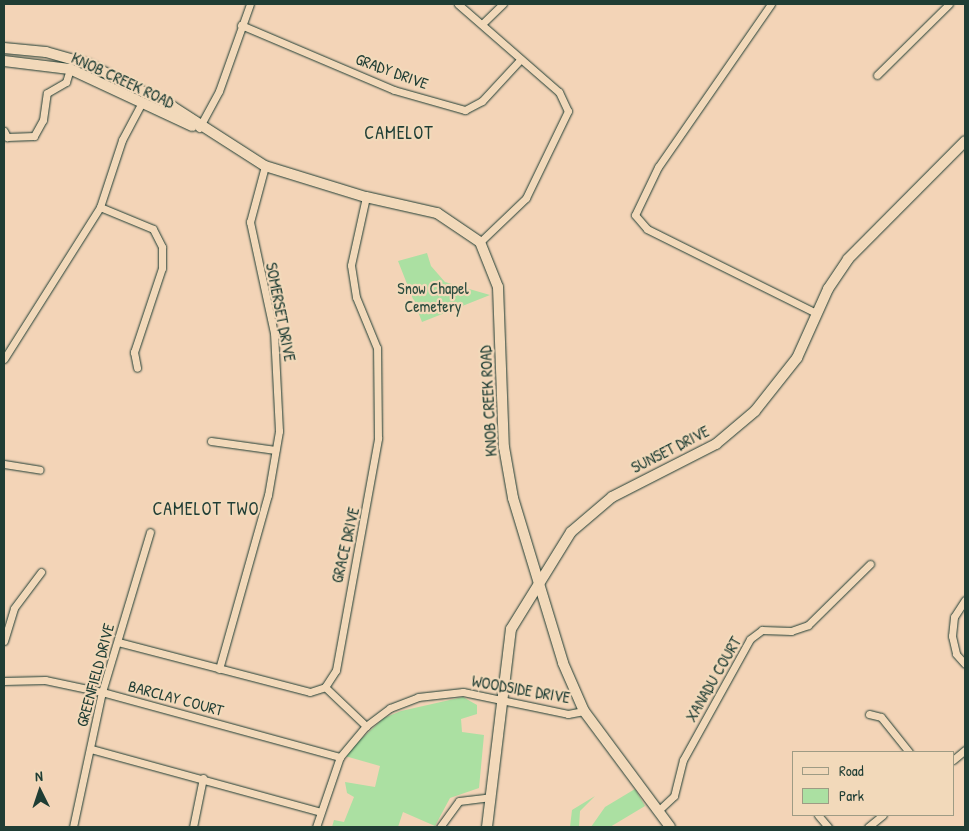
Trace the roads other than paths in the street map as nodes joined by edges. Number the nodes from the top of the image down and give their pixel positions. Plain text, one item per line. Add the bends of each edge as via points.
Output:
1 (250, 4) edge
2 (458, 4) edge
3 (503, 4) edge
4 (771, 4) edge
5 (949, 4) edge
6 (482, 24) junction
7 (241, 25) junction
8 (4, 48) edge
9 (73, 58) junction
10 (520, 60) junction
11 (4, 61) edge
12 (70, 69) junction
13 (877, 75) dead end
14 (130, 84) junction
15 (141, 105) junction
16 (173, 108) junction
17 (199, 128) junction
18 (4, 132) edge
19 (965, 140) edge
20 (265, 166) junction
21 (366, 197) junction
22 (100, 207) junction
23 (480, 242) junction
24 (816, 313) junction
25 (4, 359) edge
26 (137, 368) dead end
27 (211, 441) dead end
28 (275, 450) junction
29 (4, 464) edge
30 (40, 470) dead end
31 (150, 532) dead end
32 (870, 564) dead end
33 (41, 572) dead end
34 (539, 580) junction
35 (965, 600) edge
36 (4, 641) edge
37 (118, 642) junction
38 (965, 664) edge
39 (219, 669) junction
40 (4, 682) edge
41 (325, 687) junction
42 (102, 692) junction
43 (500, 697) junction
44 (584, 711) junction
45 (869, 714) dead end
46 (366, 726) junction
47 (91, 749) junction
48 (965, 750) edge
49 (908, 751) edge
50 (340, 757) junction
51 (954, 759) edge
52 (203, 778) junction
53 (492, 797) junction
54 (660, 809) junction
55 (322, 812) junction
56 (819, 816) edge
57 (882, 816) edge
58 (73, 827) edge
59 (193, 827) edge
60 (316, 827) edge
61 (440, 827) edge
62 (487, 827) edge
63 (670, 827) edge
64 (828, 827) edge
65 (868, 827) edge

1 - 7 street
2 - 6 street
3 - 6 street
4 - 24 street via 658,167 635,215 647,228
5 - 13 street
6 - 10 street
7 - 10 street, GRADY DRIVE via 394,90 466,110 482,101
7 - 17 street via 220,90
8 - 9 main road, KNOB CREEK ROAD
9 - 12 main road
9 - 14 main road, KNOB CREEK ROAD
10 - 23 street via 559,92 568,111 526,198
11 - 12 main road, KNOB CREEK ROAD
12 - 15 main road, KNOB CREEK ROAD
12 - 18 street via 66,82 47,93 43,120 34,136 7,137
14 - 15 main road
14 - 16 main road, KNOB CREEK ROAD
15 - 16 main road via 156,102
15 - 17 main road, KNOB CREEK ROAD
15 - 22 street via 122,140
16 - 17 main road, KNOB CREEK ROAD
17 - 20 main road, KNOB CREEK ROAD
19 - 24 main road, SUNSET DRIVE via 857,248
20 - 21 main road, KNOB CREEK ROAD
20 - 28 street, SOMERSET DRIVE via 250,222 278,366
21 - 23 main road, KNOB CREEK ROAD via 446,216
21 - 41 street, GRACE DRIVE via 351,265 356,297 377,348 378,438 336,670
22 - 25 street
22 - 26 street via 153,229 162,247 162,268 134,352
23 - 34 main road, KNOB CREEK ROAD via 498,288 508,471
24 - 34 main road, SUNSET DRIVE via 796,358 755,411 716,444 634,484 589,515
27 - 28 street
28 - 39 street, SOMERSET DRIVE via 268,495
29 - 30 street
31 - 37 street, GREENFIELD DRIVE
32 - 54 street, XANADU COURT via 808,625 791,631 762,630 750,639 683,760 674,796
33 - 36 street via 14,608
34 - 43 main road, SUNSET DRIVE via 511,629
34 - 44 main road, KNOB CREEK ROAD via 562,663
35 - 38 street via 954,617 952,636 956,654
37 - 39 street
37 - 42 street, GREENFIELD DRIVE
39 - 41 street via 300,691
40 - 42 street, BARCLAY COURT via 45,680
41 - 46 street
42 - 47 street, GREENFIELD DRIVE
42 - 50 street, BARCLAY COURT
43 - 44 street, WOODSIDE DRIVE via 568,714
43 - 46 street, WOODSIDE DRIVE via 463,692 418,697 390,708
43 - 53 main road, SUNSET DRIVE
44 - 54 main road, KNOB CREEK ROAD
45 - 49 street via 881,717
46 - 50 street, WOODSIDE DRIVE
47 - 52 street
47 - 58 street, GREENFIELD DRIVE
48 - 51 street
50 - 55 street, WOODSIDE DRIVE
52 - 55 street
52 - 59 street
53 - 61 street via 459,801
53 - 62 main road, SUNSET DRIVE
54 - 63 main road, KNOB CREEK ROAD
55 - 60 street, WOODSIDE DRIVE
56 - 64 street
57 - 65 street

